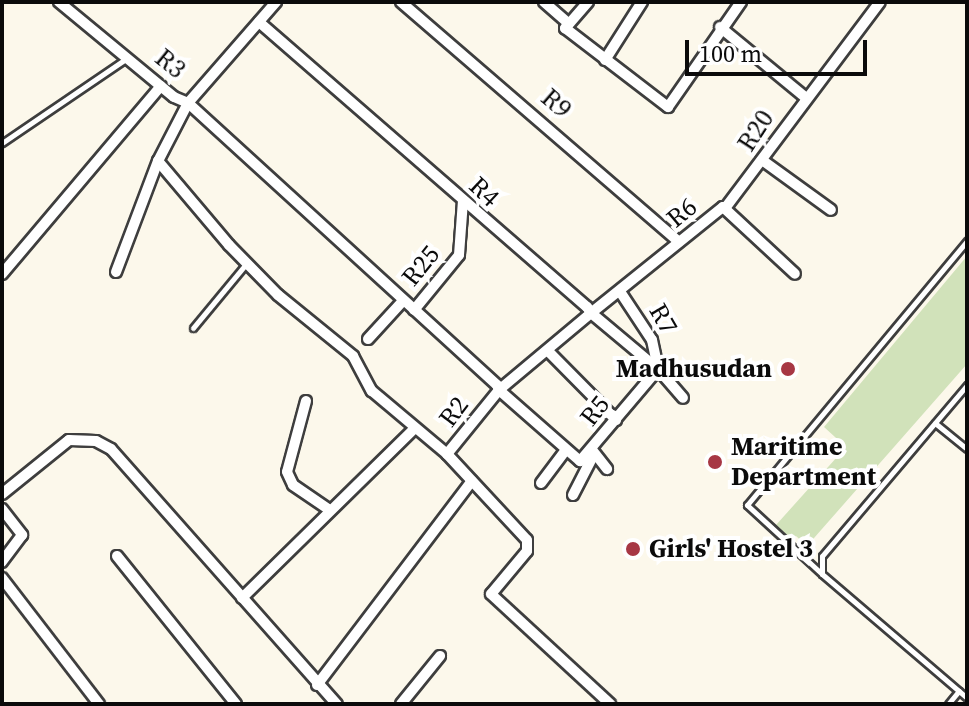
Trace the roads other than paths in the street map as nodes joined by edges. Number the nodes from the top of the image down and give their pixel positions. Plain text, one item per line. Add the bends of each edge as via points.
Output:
1 (276, 2) edge
2 (401, 2) edge
3 (544, 2) edge
4 (588, 2) edge
5 (642, 2) edge
6 (741, 2) edge
7 (880, 2) edge
8 (65, 4) edge
9 (259, 22) junction
10 (569, 24) junction
11 (720, 27) junction
12 (128, 57) junction
13 (605, 60) junction
14 (161, 86) junction
15 (806, 98) junction
16 (188, 103) junction
17 (2, 143) edge
18 (762, 160) junction
19 (158, 161) junction
20 (463, 201) junction
21 (726, 207) junction
22 (831, 210) dead end
23 (967, 241) edge
24 (679, 242) junction
25 (247, 262) junction
26 (116, 272) dead end
27 (2, 274) edge
28 (795, 274) dead end
29 (621, 293) junction
30 (403, 301) junction
31 (414, 310) junction
32 (591, 313) junction
33 (193, 328) dead end
34 (368, 339) dead end
35 (548, 351) junction
36 (658, 369) junction
37 (967, 385) edge
38 (499, 390) junction
39 (683, 398) dead end
40 (306, 401) dead end
41 (616, 420) junction
42 (935, 423) junction
43 (413, 430) junction
44 (967, 449) edge
45 (565, 451) junction
46 (594, 452) junction
47 (447, 454) junction
48 (582, 464) junction
49 (607, 469) dead end
50 (472, 481) junction
51 (541, 483) dead end
52 (2, 494) edge
53 (573, 495) dead end
54 (2, 509) edge
55 (328, 509) junction
56 (117, 556) dead end
57 (2, 562) edge
58 (822, 574) junction
59 (2, 578) edge
60 (242, 598) junction
61 (440, 656) dead end
62 (317, 685) junction
63 (959, 691) junction
64 (967, 698) edge
65 (404, 703) edge
66 (99, 704) edge
67 (236, 704) edge
68 (337, 704) edge
69 (610, 704) edge
70 (948, 704) edge

1 - 9 street, R3
2 - 24 street, R9
3 - 10 street
4 - 10 street
5 - 13 street
6 - 11 street
7 - 15 street, R20
8 - 12 street, R3
9 - 16 street, R3
9 - 20 street, R4
10 - 13 street via 565,28
11 - 13 street via 668,107
11 - 15 street
12 - 14 street, R3
12 - 17 lane
14 - 16 street, R3
14 - 27 street
15 - 18 street, R20
16 - 19 street
16 - 30 street, R2
18 - 21 street, R20
18 - 22 street
19 - 25 street, R2
19 - 26 street
20 - 31 street, R25 via 459,255
20 - 32 street, R4
21 - 24 street, R6
21 - 28 street, R6
23 - 58 lane via 747,505
24 - 29 street, R6
25 - 33 lane
25 - 43 street, R2 via 353,356 372,391
29 - 32 street, R6
29 - 36 street, R7 via 652,340
30 - 31 street, R2
30 - 34 street
31 - 38 street, R2
32 - 35 street
32 - 36 street
35 - 38 street
35 - 41 street
36 - 39 street
36 - 41 street, R5
37 - 42 lane
38 - 45 street, R5
38 - 47 street, R2
40 - 55 street via 287,472 293,485
41 - 46 street, R5
42 - 44 lane
42 - 58 lane via 822,556
43 - 47 street, R2
43 - 55 street
45 - 48 street, R5
45 - 51 street
46 - 48 street, R5
46 - 49 street
47 - 50 street
48 - 53 street via 587,476
50 - 62 street
50 - 69 street via 529,543 492,591 493,597
52 - 60 street via 55,446 69,440 96,441 123,458
54 - 57 street via 22,535
55 - 60 street
56 - 67 street
58 - 63 lane
59 - 66 street
60 - 62 street
61 - 65 street
62 - 68 street
63 - 64 lane
63 - 70 lane

